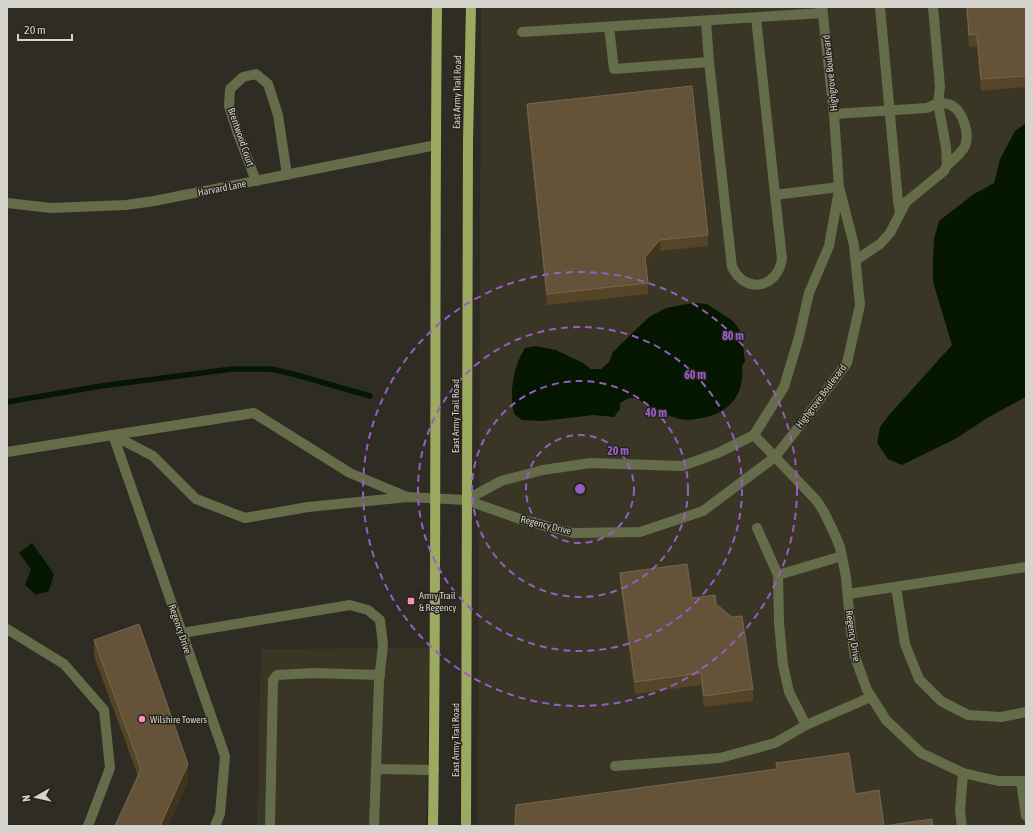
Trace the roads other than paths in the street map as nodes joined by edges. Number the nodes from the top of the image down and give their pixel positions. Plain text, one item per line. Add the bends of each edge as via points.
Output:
1 (437, 7) edge
2 (471, 7) edge
3 (880, 7) edge
4 (933, 7) edge
5 (823, 10) edge
6 (756, 18) junction
7 (706, 21) junction
8 (609, 26) junction
9 (522, 32) dead end
10 (709, 62) junction
11 (938, 102) junction
12 (889, 110) junction
13 (834, 114) junction
14 (436, 145) junction
15 (947, 164) junction
16 (286, 175) junction
17 (256, 181) junction
18 (840, 187) junction
19 (775, 195) junction
20 (7, 203) edge
21 (900, 213) junction
22 (856, 260) junction
23 (112, 435) junction
24 (754, 435) junction
25 (7, 452) edge
26 (775, 457) junction
27 (405, 497) junction
28 (436, 498) junction
29 (466, 500) junction
30 (757, 528) dead end
31 (842, 556) junction
32 (1026, 567) edge
33 (778, 575) junction
34 (896, 587) junction
35 (848, 594) junction
36 (7, 629) edge
37 (182, 633) junction
38 (380, 675) junction
39 (871, 697) junction
40 (1026, 712) edge
41 (806, 725) junction
42 (615, 766) dead end
43 (376, 770) junction
44 (434, 770) junction
45 (963, 773) junction
46 (1024, 781) edge
47 (1026, 816) edge
48 (88, 826) edge
49 (215, 826) edge
50 (270, 826) edge
51 (374, 826) edge
52 (433, 826) edge
53 (466, 826) edge
54 (962, 826) edge

1 - 14 main road, East Army Trail Road
2 - 29 main road, East Army Trail Road
3 - 12 street
4 - 11 street via 940,87
5 - 6 street
5 - 13 street, Highgrove Boulevard
6 - 7 street
6 - 19 street
7 - 8 street
7 - 10 street
8 - 9 street
8 - 10 street via 614,69
10 - 19 street via 732,267 736,274 748,283 764,284 771,280 781,267
11 - 12 street via 927,108
11 - 15 street
11 - 15 street via 950,104 960,114 967,135 961,153
12 - 13 street
12 - 21 street
13 - 18 street, Highgrove Boulevard
14 - 16 street, Harvard Lane
14 - 28 main road, East Army Trail Road
15 - 21 street via 944,171 906,202
16 - 17 street, Harvard Lane
16 - 17 street, Brentwood Court via 278,115 268,84 256,74 250,75 243,77 230,89 229,106
17 - 20 street, Harvard Lane via 126,205 51,208
18 - 19 street
18 - 22 street, Highgrove Boulevard
18 - 24 street, Highgrove Boulevard via 829,246 809,293 784,387
21 - 22 street via 890,233 880,244
22 - 26 street, Highgrove Boulevard via 860,305 846,363
23 - 25 street, Regency Drive
23 - 27 street, Regency Drive via 254,413 350,473
23 - 27 street, Regency Drive via 153,456 196,498 245,518 308,507
23 - 37 street, Regency Drive
24 - 26 street, Regency Drive
24 - 29 street via 718,453 682,466 590,463 550,469 501,481
26 - 29 street, Regency Drive via 703,511 640,532 573,533 520,519
26 - 31 street, Regency Drive via 817,501 835,535
27 - 28 street, Regency Drive
28 - 29 street, Regency Drive
28 - 44 main road, East Army Trail Road
29 - 53 main road, East Army Trail Road
30 - 33 street
31 - 33 street
31 - 35 street, Regency Drive
32 - 34 street
33 - 41 street via 783,665 789,692
34 - 35 street
34 - 40 street via 905,644 919,679 941,701 968,715 1001,717
35 - 39 street, Regency Drive via 855,658
36 - 48 street via 64,664 104,710 110,768
37 - 38 street via 350,605 368,610 380,620 383,645
37 - 49 street, Regency Drive via 225,756 220,814
38 - 43 street
38 - 50 street via 276,675 273,680
39 - 41 street
39 - 45 street, Regency Drive via 886,720 921,754
41 - 42 street via 775,743 720,758
43 - 44 street
43 - 51 street
44 - 52 main road, East Army Trail Road
45 - 46 street, Regency Drive via 998,781
45 - 54 street via 960,811
46 - 47 street

